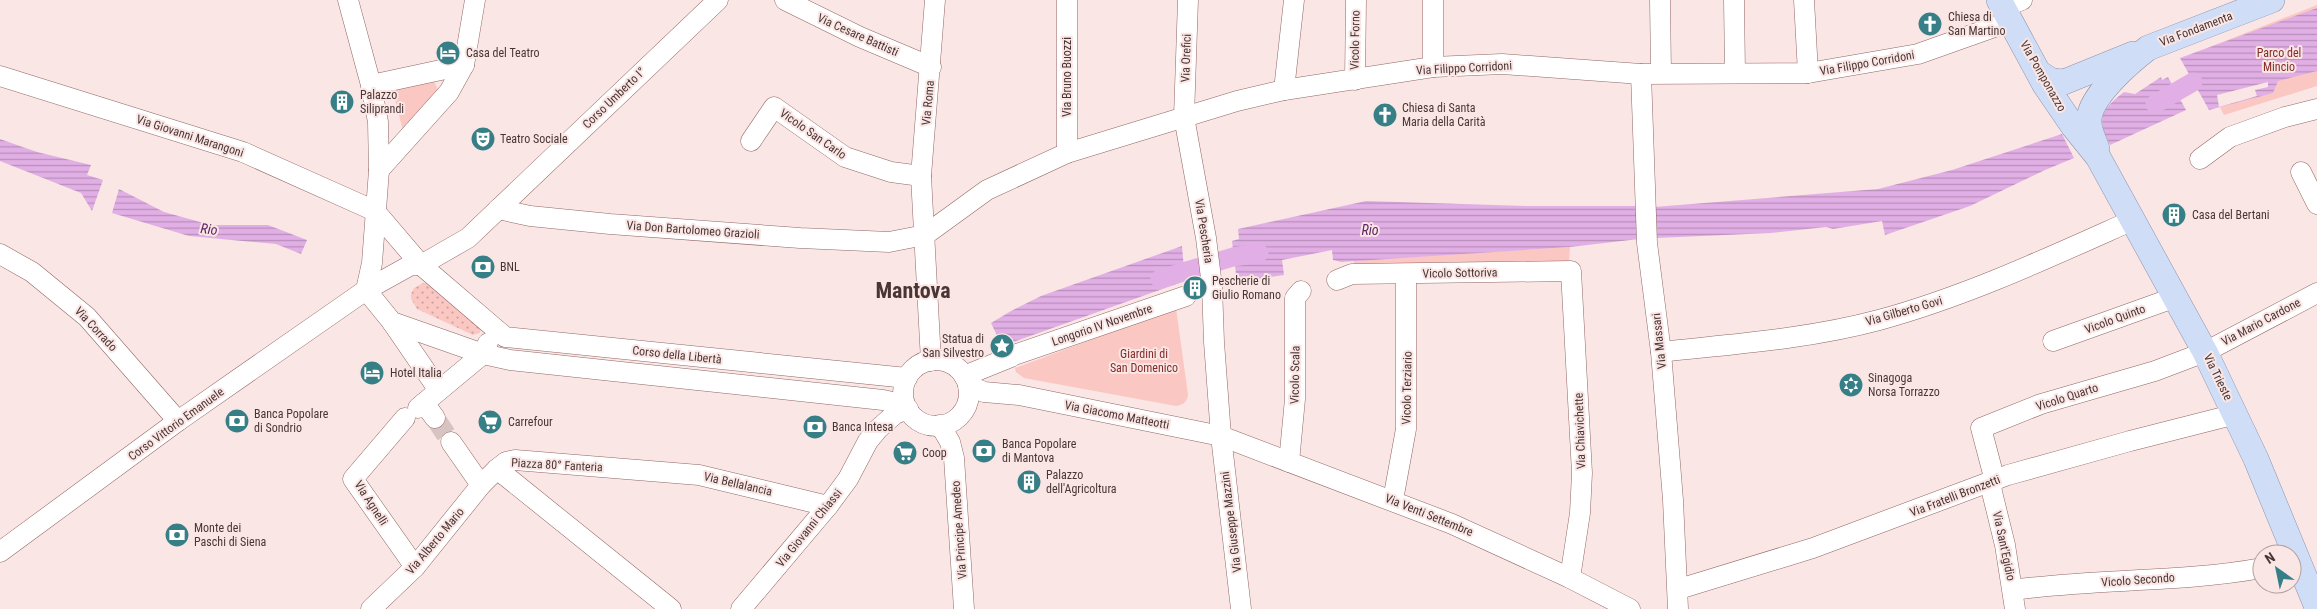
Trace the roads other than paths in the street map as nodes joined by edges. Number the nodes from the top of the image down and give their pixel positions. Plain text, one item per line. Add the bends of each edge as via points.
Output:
1 (348, 0) edge
2 (475, 0) edge
3 (718, 0) edge
4 (785, 0) edge
5 (935, 0) edge
6 (1068, 0) edge
7 (1188, 0) edge
8 (1294, 0) edge
9 (1356, 0) edge
10 (1433, 0) edge
11 (1660, 0) edge
12 (1734, 0) edge
13 (1804, 0) edge
14 (2272, 0) edge
15 (2009, 7) edge
16 (2148, 48) junction
17 (464, 65) junction
18 (931, 67) junction
19 (1433, 67) junction
20 (1735, 72) junction
21 (1651, 73) junction
22 (1808, 73) junction
23 (2039, 73) junction
24 (0, 76) edge
25 (1355, 80) junction
26 (371, 84) junction
27 (1284, 90) junction
28 (2094, 105) joint
29 (2317, 109) edge
30 (1184, 117) junction
31 (2073, 126) joint
32 (751, 141) dead end
33 (1066, 153) junction
34 (2098, 157) junction
35 (2200, 159) dead end
36 (379, 170) junction
37 (2301, 172) dead end
38 (922, 176) junction
39 (2317, 204) edge
40 (498, 209) junction
41 (375, 211) junction
42 (2133, 220) junction
43 (925, 235) junction
44 (0, 254) edge
45 (421, 265) junction
46 (1406, 274) junction
47 (1337, 280) dead end
48 (1573, 284) joint
49 (1301, 291) dead end
50 (2317, 293) edge
51 (360, 294) junction
52 (1186, 296) dead end
53 (2176, 297) junction
54 (392, 322) junction
55 (500, 332) junction
56 (2053, 341) dead end
57 (1661, 352) junction
58 (2205, 352) junction
59 (492, 356) junction
60 (931, 361) junction
61 (907, 378) junction
62 (966, 381) junction
63 (424, 407) junction
64 (908, 409) junction
65 (2236, 414) junction
66 (178, 421) junction
67 (940, 425) junction
68 (1221, 436) junction
69 (451, 442) tunnel mouth
70 (1289, 462) junction
71 (497, 469) junction
72 (646, 470) joint
73 (1992, 482) junction
74 (481, 485) junction
75 (1393, 500) junction
76 (828, 506) junction
77 (2289, 544) edge
78 (0, 552) edge
79 (415, 567) junction
80 (2252, 570) edge
81 (2302, 574) edge
82 (1570, 578) junction
83 (1679, 589) junction
84 (2014, 600) edge
85 (2317, 607) edge
86 (371, 609) edge
87 (671, 609) edge
88 (741, 609) edge
89 (964, 609) edge
90 (1241, 609) edge
91 (1630, 609) edge
92 (1678, 609) edge

1 - 26 street
2 - 17 street
3 - 40 street, Corso Umberto I°
4 - 18 street, Via Cesare Battisti
5 - 18 street, Via Roma
6 - 33 street, Via Bruno Buozzi
7 - 30 street, Via Orefici
8 - 27 street
9 - 25 street, Vicolo Forno
10 - 19 street
11 - 21 street, Via Massari
12 - 20 street
13 - 22 street
14 - 16 main road, Via Fondamenta
15 - 22 street, Via Filippo Corridoni via 1918,54
15 - 23 main road, Via Pomponazzo
16 - 23 main road, Via Fondamenta via 2064,82 2052,81
16 - 28 main road, Via Fondamenta via 2124,69
17 - 26 street
17 - 36 street via 449,92
18 - 38 street, Via Roma
19 - 21 street, Via Filippo Corridoni via 1502,64
19 - 25 street, Via Filippo Corridoni
20 - 21 street, Via Filippo Corridoni
20 - 22 street, Via Filippo Corridoni
21 - 57 street, Via Massari via 1644,207
23 - 31 main road, Via Pomponazzo
24 - 41 street, Via Giovanni Marangoni via 243,152
25 - 27 street, Via Filippo Corridoni
26 - 36 street via 378,122
27 - 30 street, Via Filippo Corridoni
28 - 34 main road, Via Trieste via 2089,122
29 - 35 street via 2230,137
30 - 33 street, Via Filippo Corridoni
30 - 68 street, Via Pescheria via 1212,286
31 - 34 main road, Via Trieste
32 - 38 street, Vicolo San Carlo via 774,107 845,157 891,172
33 - 43 street, Via Filippo Corridoni via 987,190
34 - 42 main road, Via Trieste
36 - 41 street
37 - 39 street
38 - 43 street, Via Roma
40 - 43 street, Via Don Bartolomeo Grazioli via 530,216 800,238 890,242
40 - 45 street, Corso Umberto I° via 468,238
41 - 45 street
41 - 51 street via 372,263
42 - 53 main road, Via Trieste
42 - 57 street, Via Gilberto Govi via 1956,296 1878,320 1806,336
43 - 60 street, Via Roma
44 - 66 street, Via Corrado via 32,272 87,317
45 - 51 street, Corso Vittorio Emanuele via 411,265
45 - 55 street
46 - 47 street, Vicolo Sottoriva via 1352,274
46 - 48 street, Vicolo Sottoriva via 1571,271
46 - 75 street, Vicolo Terziario via 1406,429
48 - 82 street, Via Chiavichette via 1582,474
49 - 70 street, Vicolo Scala via 1295,298 1295,399
50 - 58 street, Via Mario Cardone
51 - 54 street
51 - 66 street, Corso Vittorio Emanuele
52 - 62 street, Longorio IV Novembre via 1014,355
53 - 56 street, Vicolo Quinto
53 - 58 main road, Via Trieste
54 - 59 street, Corso della Libertà
54 - 63 street
55 - 59 street
55 - 61 street, Corso della Libertà
57 - 83 street, Via Massari
58 - 65 main road, Via Trieste
58 - 73 street, Vicolo Quarto via 2042,404 1981,428
59 - 63 street
59 - 64 street, Corso della Libertà via 894,402
60 - 61 street via 918,365
60 - 62 street via 950,363
61 - 64 street via 903,392
62 - 67 street via 969,394 965,410 955,420
62 - 68 street, Via Giacomo Matteotti via 984,392 1012,394
63 - 79 street, Via Agnelli via 352,479
64 - 67 street via 924,424
64 - 76 street, Via Giovanni Chiassi via 889,418 868,441 848,479
65 - 73 street, Via Fratelli Bronzetti
65 - 77 main road, Via Trieste
66 - 78 street, Corso Vittorio Emanuele
67 - 89 street, Via Principe Amedeo via 952,451
68 - 70 street, Via Venti Settembre
68 - 90 street, Via Giuseppe Mazzini
69 - 74 street
70 - 75 street, Via Venti Settembre
71 - 72 street, Piazza 80° Fanteria via 515,460
71 - 74 street, Via Alberto Mario
71 - 87 street, Piazza 80° Fanteria
72 - 76 street, Via Bellalancia via 700,475
73 - 83 street, Via Fratelli Bronzetti via 1813,548
73 - 84 street, Via Sant'Egidio
74 - 79 street, Via Alberto Mario
75 - 82 street, Via Venti Settembre
76 - 88 street, Via Giovanni Chiassi
79 - 86 street, Via Alberto Mario
80 - 84 street, Vicolo Secondo via 2050,585
81 - 85 main road, Via Trieste
82 - 91 street, Via Venti Settembre
83 - 92 street, Via Massari

